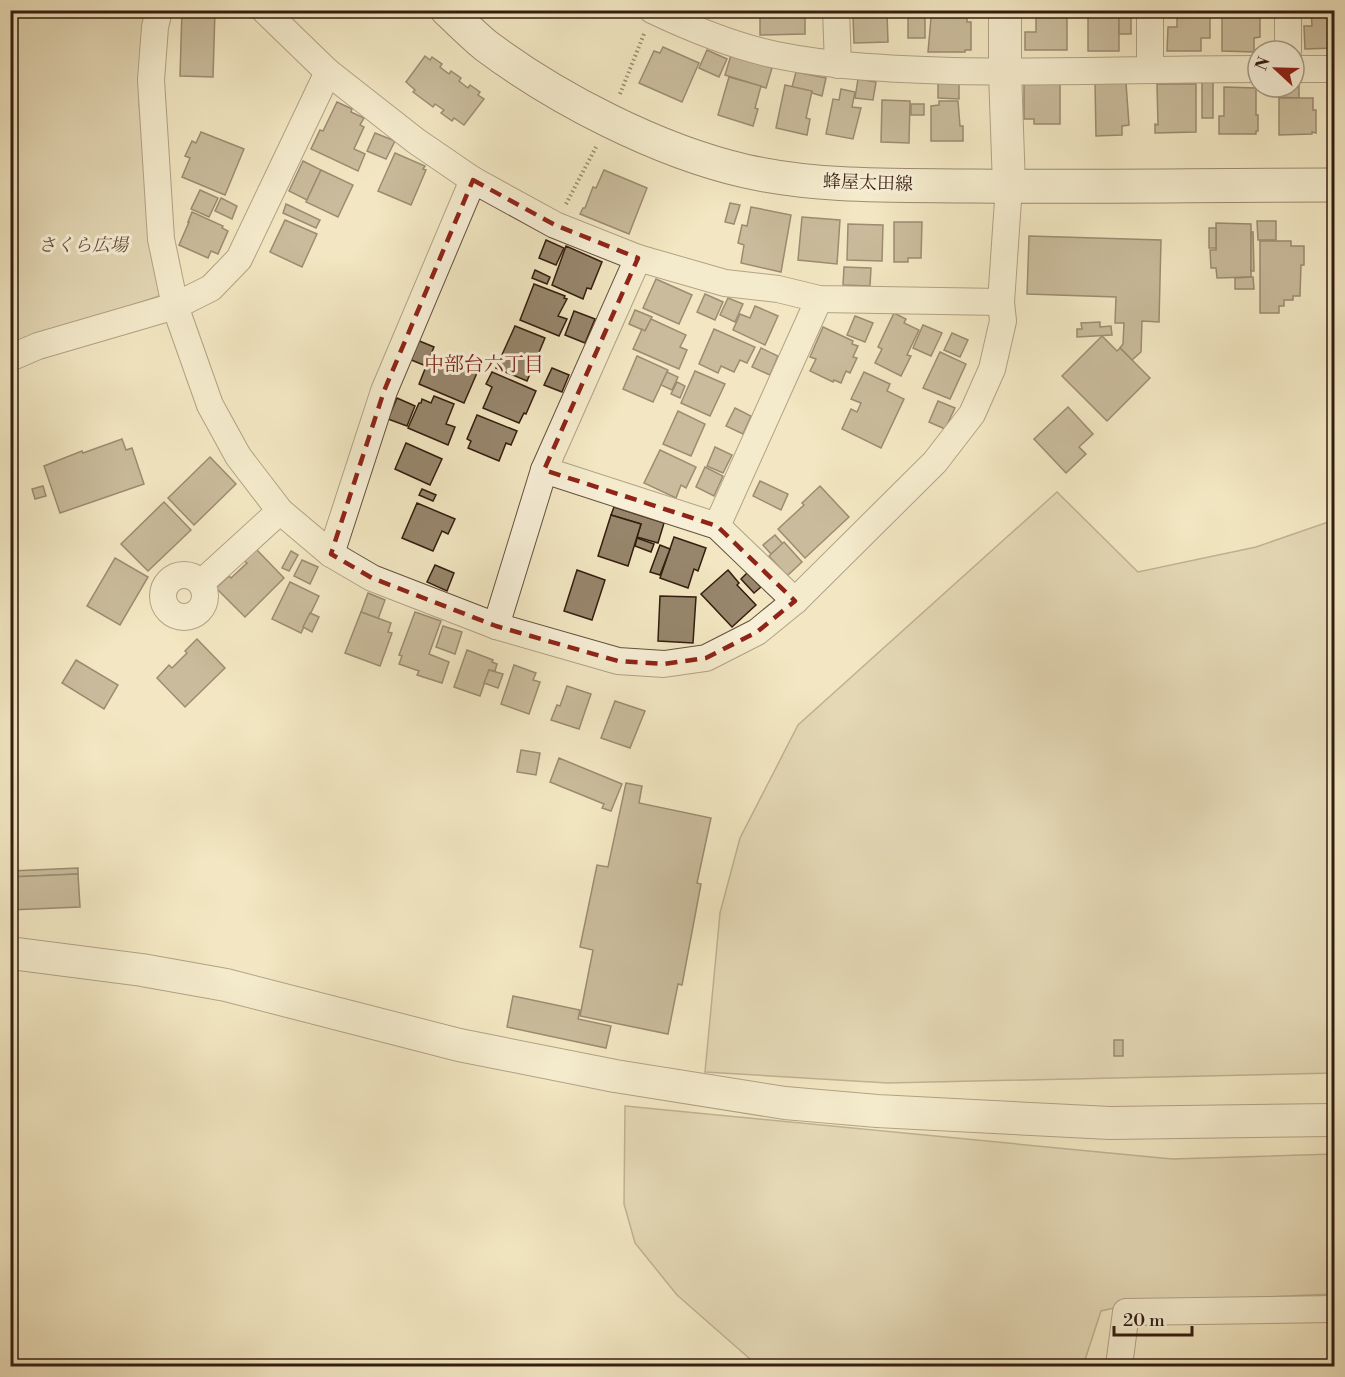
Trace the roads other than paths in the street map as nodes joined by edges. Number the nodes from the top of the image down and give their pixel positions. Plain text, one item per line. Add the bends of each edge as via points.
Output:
1 (159, 10) edge
2 (264, 10) edge
3 (447, 10) edge
4 (836, 10) edge
5 (1005, 10) edge
6 (1150, 10) edge
7 (1288, 10) edge
8 (653, 11) edge
9 (1288, 39) edge
10 (838, 65) junction
11 (1150, 69) junction
12 (1246, 69) edge
13 (1306, 69) edge
14 (1335, 69) edge
15 (328, 72) junction
16 (1005, 72) junction
17 (473, 180) junction
18 (1335, 185) edge
19 (1009, 186) junction
20 (638, 258) junction
21 (819, 299) junction
22 (1001, 302) junction
23 (175, 306) junction
24 (10, 357) edge
25 (544, 470) junction
26 (280, 511) junction
27 (717, 526) junction
28 (331, 554) junction
29 (201, 583) dead end
30 (795, 601) junction
31 (496, 626) junction
32 (10, 953) edge
33 (1335, 1120) edge
34 (1335, 1309) edge
35 (1119, 1366) edge

1 - 23 street via 151,80 160,239
2 - 15 street
3 - 19 main road, 蜂屋太田線 via 484,44 526,73 610,121 686,153 745,171 799,180
4 - 10 street
5 - 16 street
6 - 11 street
7 - 9 street
8 - 10 street via 718,39 776,55
10 - 16 street
11 - 12 street
11 - 16 street
13 - 14 street
15 - 17 street
15 - 23 street via 239,259 211,288
16 - 19 street
17 - 20 street via 555,225
17 - 28 street via 384,391
18 - 19 main road, 蜂屋太田線
19 - 22 street
20 - 21 street via 725,283
20 - 25 street
21 - 22 street
21 - 27 street
22 - 30 street via 1003,321 992,369 972,414 935,462
23 - 24 street
23 - 26 street via 210,405 238,456
25 - 27 street
25 - 31 street
26 - 28 street
26 - 29 street
27 - 30 street
28 - 31 street via 372,578
30 - 31 street via 757,632 706,658 664,664 618,661
32 - 33 street via 226,985 459,1045 615,1076 785,1103 1110,1123
34 - 35 street via 1126,1312

